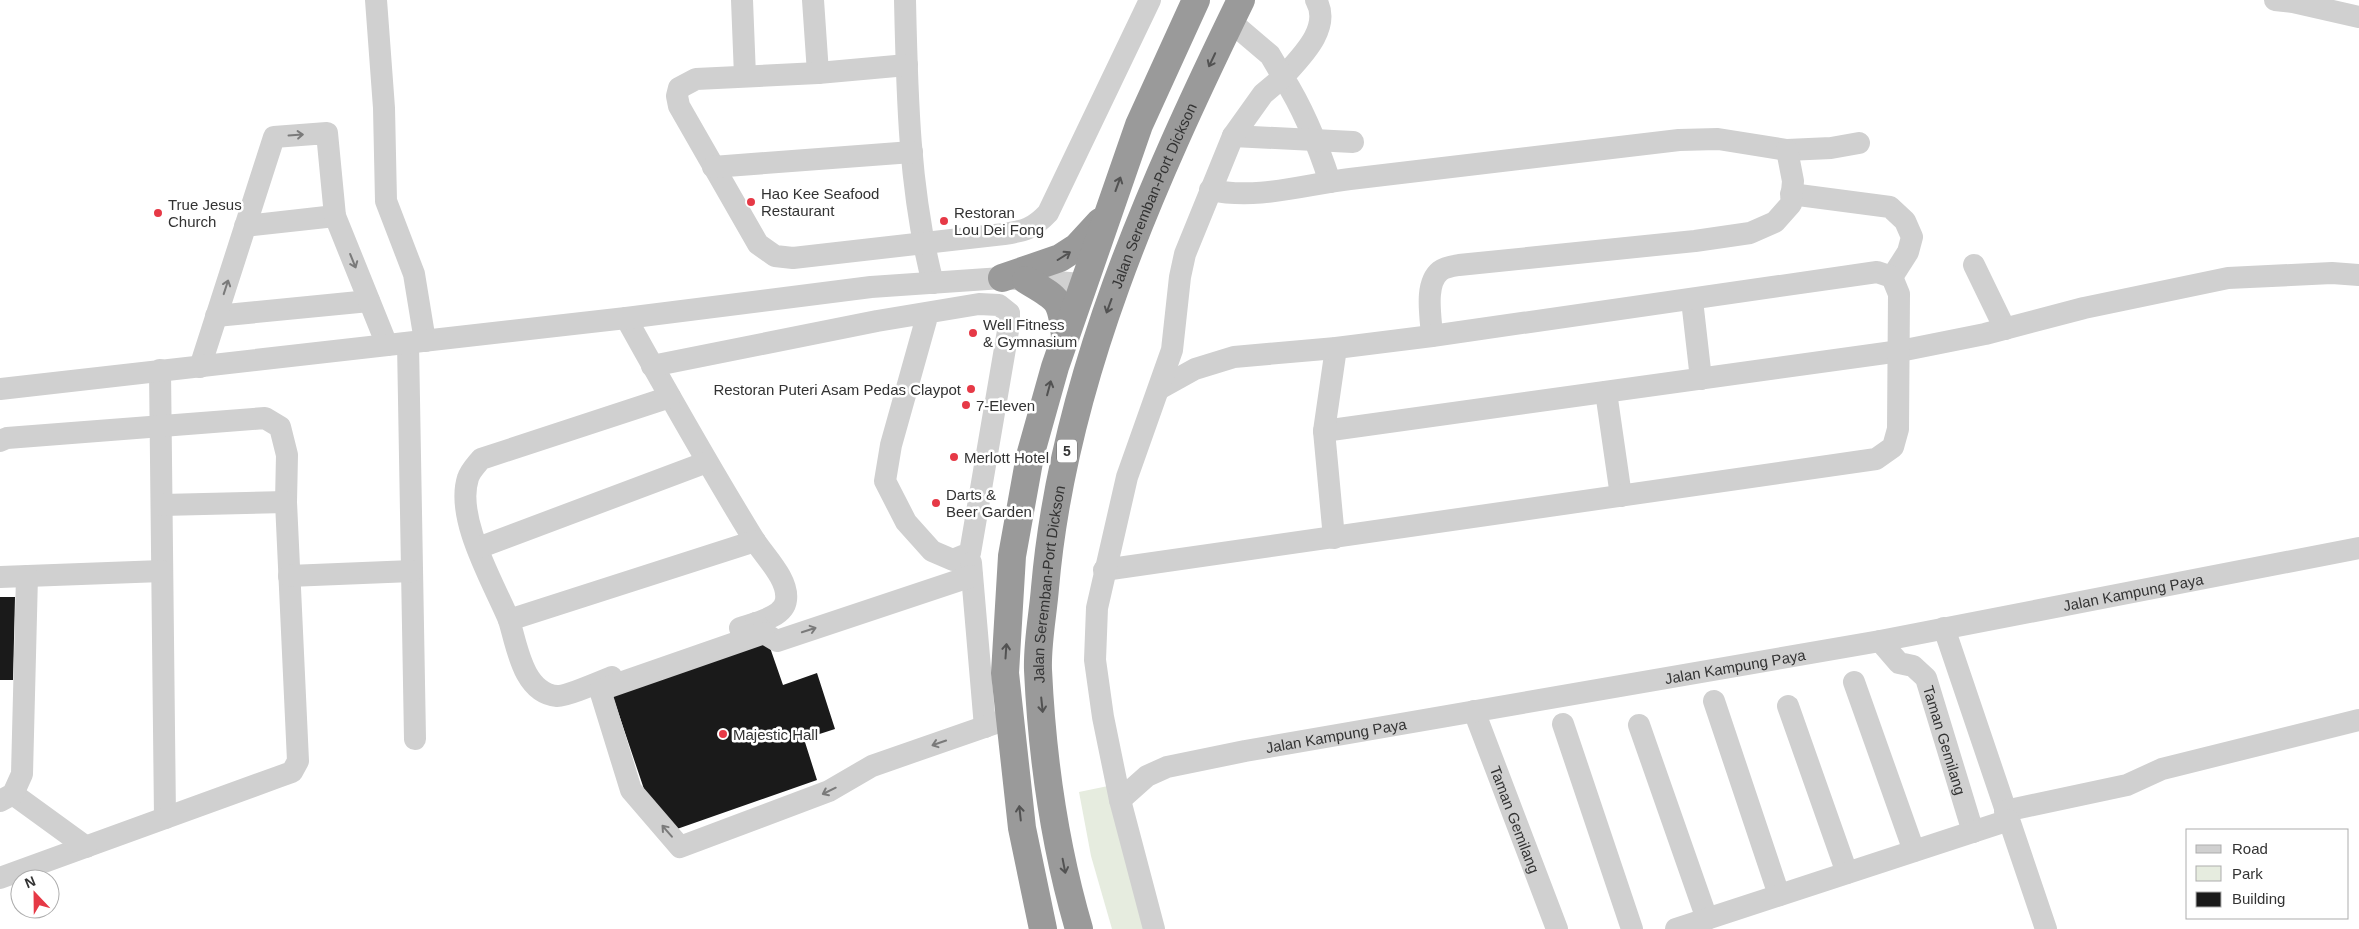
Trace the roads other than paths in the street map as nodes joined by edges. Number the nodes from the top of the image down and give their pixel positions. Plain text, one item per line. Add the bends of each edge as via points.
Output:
1 (376, 0) edge
2 (742, 0) edge
3 (814, 0) edge
4 (905, 0) edge
5 (1150, 0) edge
6 (1196, 0) edge
7 (1316, 0) edge
8 (2275, 0) edge
9 (1236, 11) edge
10 (2359, 17) edge
11 (907, 65) junction
12 (818, 73) junction
13 (745, 76) junction
14 (1283, 77) junction
15 (1189, 110) junction
16 (1233, 136) junction
17 (1316, 138) junction
18 (1354, 142) dead end
19 (1859, 143) dead end
20 (1787, 150) junction
21 (912, 152) junction
22 (713, 167) junction
23 (1330, 182) junction
24 (1210, 190) junction
25 (1791, 194) junction
26 (335, 216) junction
27 (1106, 216) junction
28 (246, 226) junction
29 (923, 244) junction
30 (1974, 265) dead end
31 (2359, 275) edge
32 (1892, 278) junction
33 (1014, 279) junction
34 (933, 283) junction
35 (1083, 284) junction
36 (871, 287) junction
37 (1692, 300) junction
38 (369, 301) junction
39 (928, 312) junction
40 (216, 316) junction
41 (626, 318) junction
42 (877, 321) junction
43 (2005, 329) junction
44 (1065, 336) junction
45 (1432, 336) junction
46 (407, 343) junction
47 (1336, 348) junction
48 (1900, 351) junction
49 (200, 366) junction
50 (652, 366) junction
51 (160, 370) junction
52 (1701, 379) junction
53 (0, 389) edge
54 (1159, 389) junction
55 (1606, 392) junction
56 (670, 397) junction
57 (160, 426) junction
58 (1324, 431) junction
59 (0, 441) edge
60 (707, 462) junction
61 (1621, 496) junction
62 (286, 502) junction
63 (162, 505) junction
64 (1334, 538) junction
65 (755, 541) junction
66 (478, 548) junction
67 (2359, 548) edge
68 (962, 556) junction
69 (162, 570) junction
70 (1104, 570) junction
71 (412, 571) junction
72 (27, 576) junction
73 (289, 576) junction
74 (972, 576) junction
75 (0, 577) edge
76 (509, 620) junction
77 (760, 628) junction
78 (1944, 628) junction
79 (1880, 641) junction
80 (1854, 682) dead end
81 (1714, 701) dead end
82 (1788, 706) dead end
83 (1474, 711) junction
84 (2359, 720) edge
85 (998, 722) junction
86 (1563, 724) dead end
87 (1639, 725) dead end
88 (415, 739) dead end
89 (6, 798) edge
90 (1120, 800) junction
91 (2007, 816) junction
92 (165, 818) junction
93 (1973, 832) junction
94 (86, 847) junction
95 (1914, 851) junction
96 (1847, 873) junction
97 (0, 878) edge
98 (1779, 895) junction
99 (1707, 919) junction
100 (1043, 929) edge
101 (1079, 929) edge
102 (1154, 929) edge
103 (1557, 929) edge
104 (1632, 929) edge
105 (1676, 929) edge
106 (2046, 929) edge

1 - 46 street via 384,108 386,201 414,274
2 - 13 street
3 - 12 street
4 - 11 street
5 - 29 street via 1048,213 1036,226 1020,232
27 -> 6 highway, Jalan Seremban-Port Dickson / 5 via 1139,125
7 - 14 street via 1320,8 1320,28 1302,57
8 - 10 street
9 - 14 street
9 -> 15 highway, Jalan Seremban-Port Dickson / 5
11 - 12 street
11 - 21 street
12 - 13 street
13 - 22 street via 696,79 685,83 677,96 679,106
14 - 16 street via 1263,94
14 - 17 street
15 - 35 highway via 1170,128 1153,160 1107,268 1095,280
15 -> 101 highway, Jalan Seremban-Port Dickson / 5 via 1139,225 1104,320 1080,396 1050,530 1038,668 1051,802
16 - 17 street
16 - 24 street
17 - 18 street
17 - 23 street
19 - 20 street
20 - 23 street via 1718,140 1679,140
20 - 25 street via 1793,181
21 - 22 street
21 - 29 street
22 - 29 street via 758,244 775,256 793,258
23 - 24 street via 1270,193 1231,194
24 - 54 street via 1180,277 1172,350
25 - 32 street via 1890,207 1905,221 1912,237 1908,252
25 - 45 street via 1790,204 1774,222 1750,233 1442,269 1434,277 1430,292
26 - 28 street
28 -> 26 street via 274,137 328,133
26 -> 38 street
33 -> 27 highway via 1077,247
27 - 35 highway, Jalan Seremban-Port Dickson / 5
40 -> 28 street
29 - 34 street
30 - 43 street
31 - 43 street via 2332,273 2228,278 2084,308
32 - 37 street via 1877,272
32 - 48 street via 1899,294
33 - 34 street
33 - 35 street
33 - 44 highway via 1056,298 1063,312
34 - 36 street
35 - 44 highway, Jalan Seremban-Port Dickson / 5
36 - 41 street
36 - 42 street
37 - 45 street
37 - 52 street
38 - 40 street
38 - 46 street
39 - 42 street
39 - 68 street via 891,445 885,481 906,522 932,551
39 - 68 street via 979,304 999,305 1009,313
40 - 49 street
41 - 46 street
41 - 50 street
42 - 50 street
43 - 48 street
85 -> 44 highway, Jalan Seremban-Port Dickson / 5 via 1005,673 1012,556 1030,456
45 - 47 street
46 - 49 street
46 - 71 street
47 - 54 street via 1234,357 1194,369
47 - 58 street
48 - 52 street
48 - 61 street via 1898,429 1893,447 1876,459
49 - 51 street
50 - 56 street
51 - 53 street
51 - 57 street
52 - 55 street
54 - 70 street via 1127,477
55 - 58 street
55 - 61 street
56 - 60 street
56 - 66 street via 481,459 468,476 464,505
57 - 59 street
57 - 62 street via 265,418 280,427 288,455
57 - 63 street
58 - 64 street
60 - 65 street
60 - 66 street
61 - 64 street
62 - 63 street
62 - 73 street
63 - 69 street
64 - 70 street
65 - 76 street
65 - 77 street via 786,587 786,602 778,614
66 - 76 street
67 - 78 street, Jalan Kampung Paya
68 - 74 street
69 - 72 street
69 - 92 street
70 - 90 street via 1097,608 1095,660
71 - 73 street
71 - 88 street
72 - 75 street
72 - 89 street via 22,774
73 - 92 street via 298,760 292,772
77 -> 74 street via 776,641
74 - 85 street
76 - 77 street via 526,673 540,691 559,697
85 -> 77 street via 872,766 829,792 680,847 631,790 600,690
78 - 79 street, Jalan Kampung Paya
78 - 91 street
79 - 83 street, Jalan Kampung Paya
79 - 93 street, Taman Gemilang via 1899,663 1913,666 1926,678
80 - 95 street
81 - 98 street
82 - 96 street
83 - 90 street, Jalan Kampung Paya via 1167,767 1147,776
83 - 103 street, Taman Gemilang
84 - 91 street via 2162,769 2127,785
100 -> 85 highway, Jalan Seremban-Port Dickson / 5
86 - 104 street
87 - 99 street
89 - 94 street
90 - 102 street
91 - 93 street
91 - 106 street
92 - 94 street
93 - 95 street
94 - 97 street
95 - 96 street
96 - 98 street
98 - 99 street
99 - 105 street

